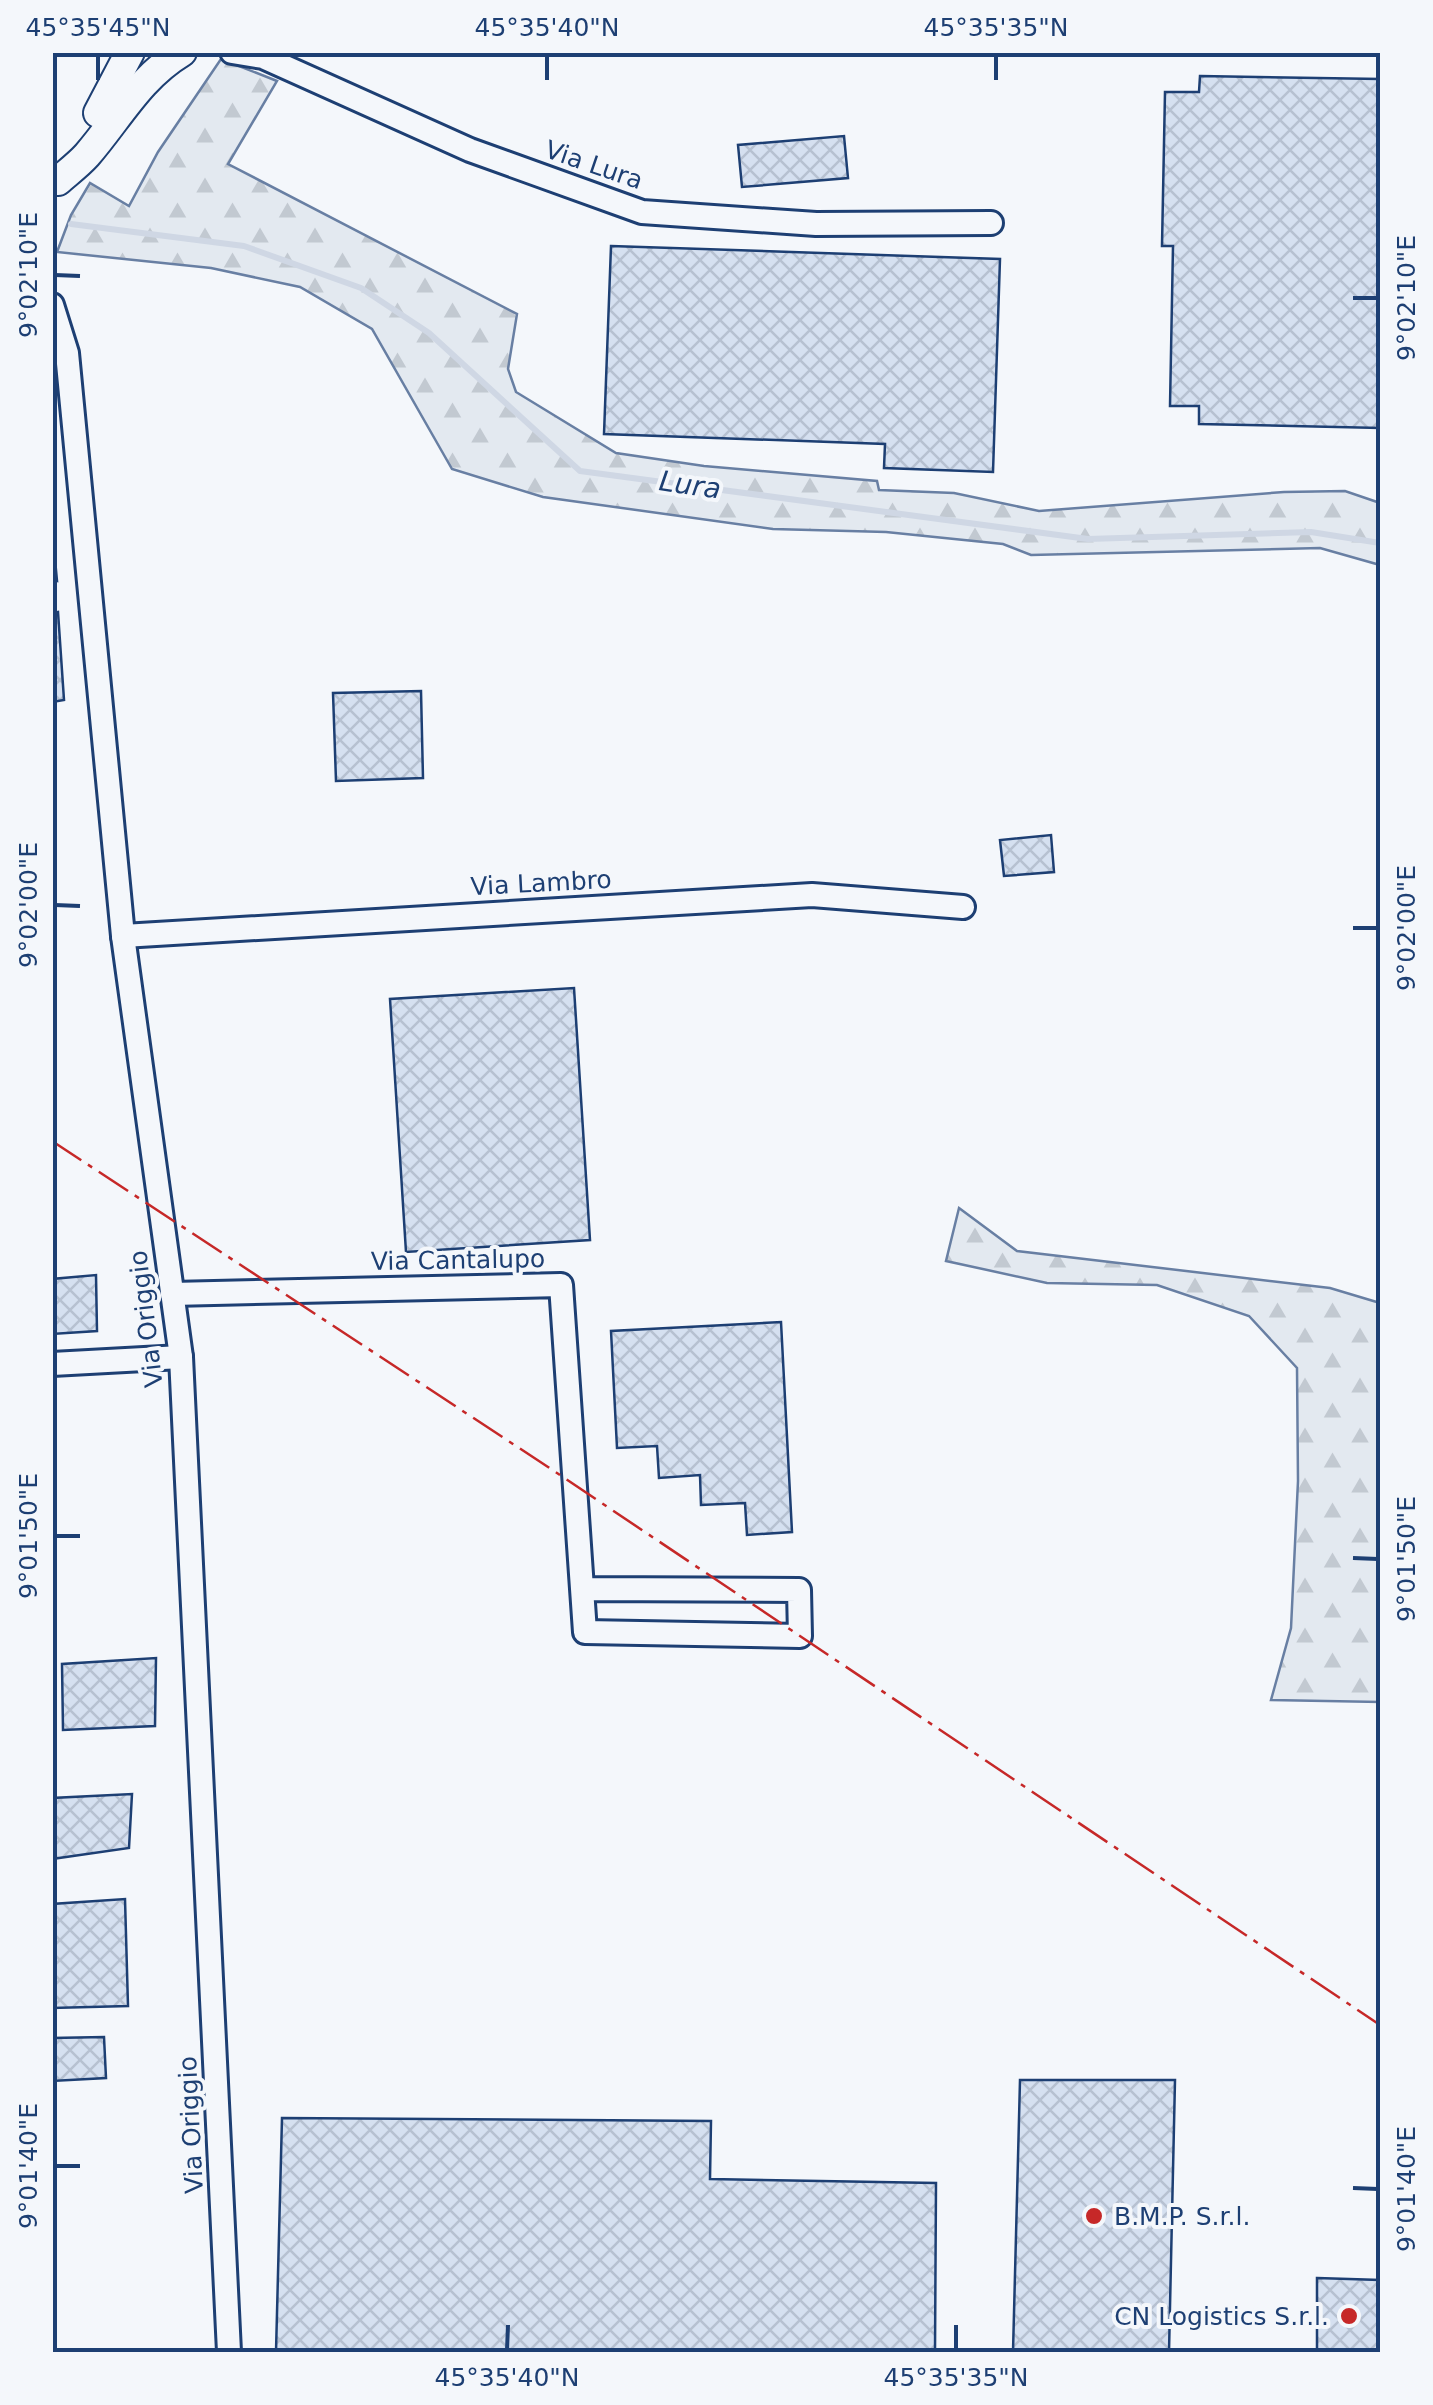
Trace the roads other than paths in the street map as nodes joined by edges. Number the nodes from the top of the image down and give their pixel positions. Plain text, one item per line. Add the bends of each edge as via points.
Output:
1 (130, 52) edge
2 (182, 52) edge
3 (232, 52) edge
4 (260, 55) edge
5 (55, 184) edge
6 (991, 223) dead end
7 (52, 305) edge
8 (963, 907) dead end
9 (122, 936) junction
10 (172, 1294) junction
11 (180, 1356) junction
12 (52, 1364) edge
13 (582, 1589) junction
14 (224, 2346) edge

1 - 5 main road
2 - 5 main road via 136,88 86,157
3 - 4 street, Via Lura
4 - 6 street, Via Lura via 470,150 642,212 816,224
7 - 9 street, Via Origgio via 67,353
8 - 9 street, Via Lambro via 812,895
9 - 10 street, Via Origgio
10 - 11 street, Via Origgio
10 - 13 street, Via Cantalupo via 561,1286
11 - 12 street
11 - 14 street, Via Origgio
13 - 13 street, Via Cantalupo via 585,1632 800,1636 800,1590

